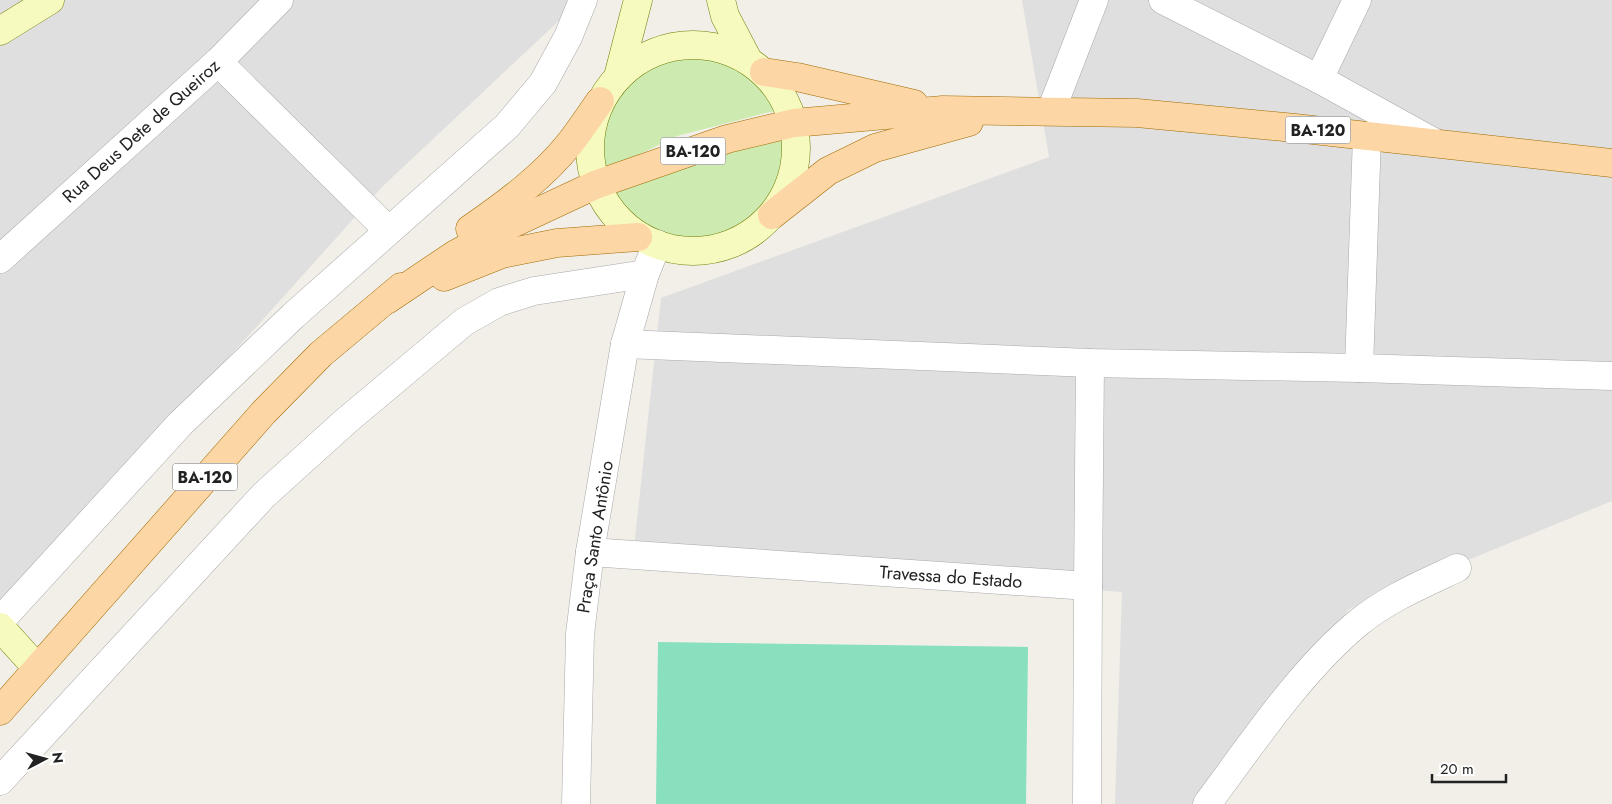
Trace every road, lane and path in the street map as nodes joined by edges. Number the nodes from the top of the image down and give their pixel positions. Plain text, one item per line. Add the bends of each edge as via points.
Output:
1 (50, 0) edge
2 (279, 0) edge
3 (582, 0) edge
4 (638, 0) edge
5 (721, 0) edge
6 (1094, 0) edge
7 (1163, 0) edge
8 (1357, 0) edge
9 (0, 31) edge
10 (218, 62) junction
11 (756, 66) junction
12 (620, 73) junction
13 (1319, 79) junction
14 (600, 101) junction
15 (943, 110) junction
16 (1023, 110) junction
17 (1051, 111) junction
18 (794, 123) junction
19 (1367, 136) junction
20 (1435, 143) junction
21 (1612, 163) edge
22 (595, 185) junction
23 (772, 215) junction
24 (388, 230) junction
25 (647, 241) junction
26 (0, 259) edge
27 (645, 274) junction
28 (387, 300) junction
29 (625, 344) junction
30 (1090, 363) junction
31 (1359, 368) junction
32 (1612, 376) edge
33 (590, 552) junction
34 (1457, 568) dead end
35 (1088, 586) junction
36 (0, 620) edge
37 (0, 627) edge
38 (37, 668) junction
39 (0, 711) edge
40 (0, 781) edge
41 (576, 804) edge
42 (1087, 804) edge
43 (1207, 804) edge

1 - 9 main road
2 - 10 street, Rua Deus Dete de Queiroz
3 - 24 street via 568,37 531,98 507,126
4 - 12 main road
5 - 11 main road via 725,16
6 - 17 street
7 - 13 street
8 - 13 street
10 - 24 street
10 - 26 street, Rua Deus Dete de Queiroz
11 - 12 main road via 725,48 696,43 672,45 642,56
11 - 15 main road
11 - 18 main road via 785,101
12 - 14 main road
13 - 20 street
14 - 22 main road via 590,134 589,154
14 - 28 main road via 569,144 529,184 452,241
15 - 16 main road, BA-120
15 - 18 main road, BA-120
16 - 17 main road, BA-120
16 - 23 main road via 938,129 875,148 828,171
17 - 19 main road, BA-120 via 1137,113
18 - 22 main road, BA-120 via 727,139
18 - 23 main road via 796,158 788,190
19 - 20 main road, BA-120
19 - 31 street
20 - 21 main road, BA-120
22 - 25 main road via 606,206
22 - 28 main road, BA-120 via 454,255
23 - 25 main road via 741,240 706,252 676,251
24 - 36 street via 180,424
25 - 27 street, Praça Santo Antônio
25 - 28 main road via 557,243 502,254
27 - 29 street, Praça Santo Antônio
27 - 40 street via 534,291 499,302 464,322 264,495
28 - 38 main road, BA-120 / BA-120 via 321,354 264,412
29 - 30 street
29 - 33 street, Praça Santo Antônio
30 - 31 street
30 - 35 street
31 - 32 street
33 - 35 street, Travessa do Estado
33 - 41 street, Praça Santo Antônio via 580,634
34 - 43 street via 1385,603 1358,623 1282,705
35 - 42 street
37 - 38 main road
38 - 39 main road, BA-120 / BA-120

